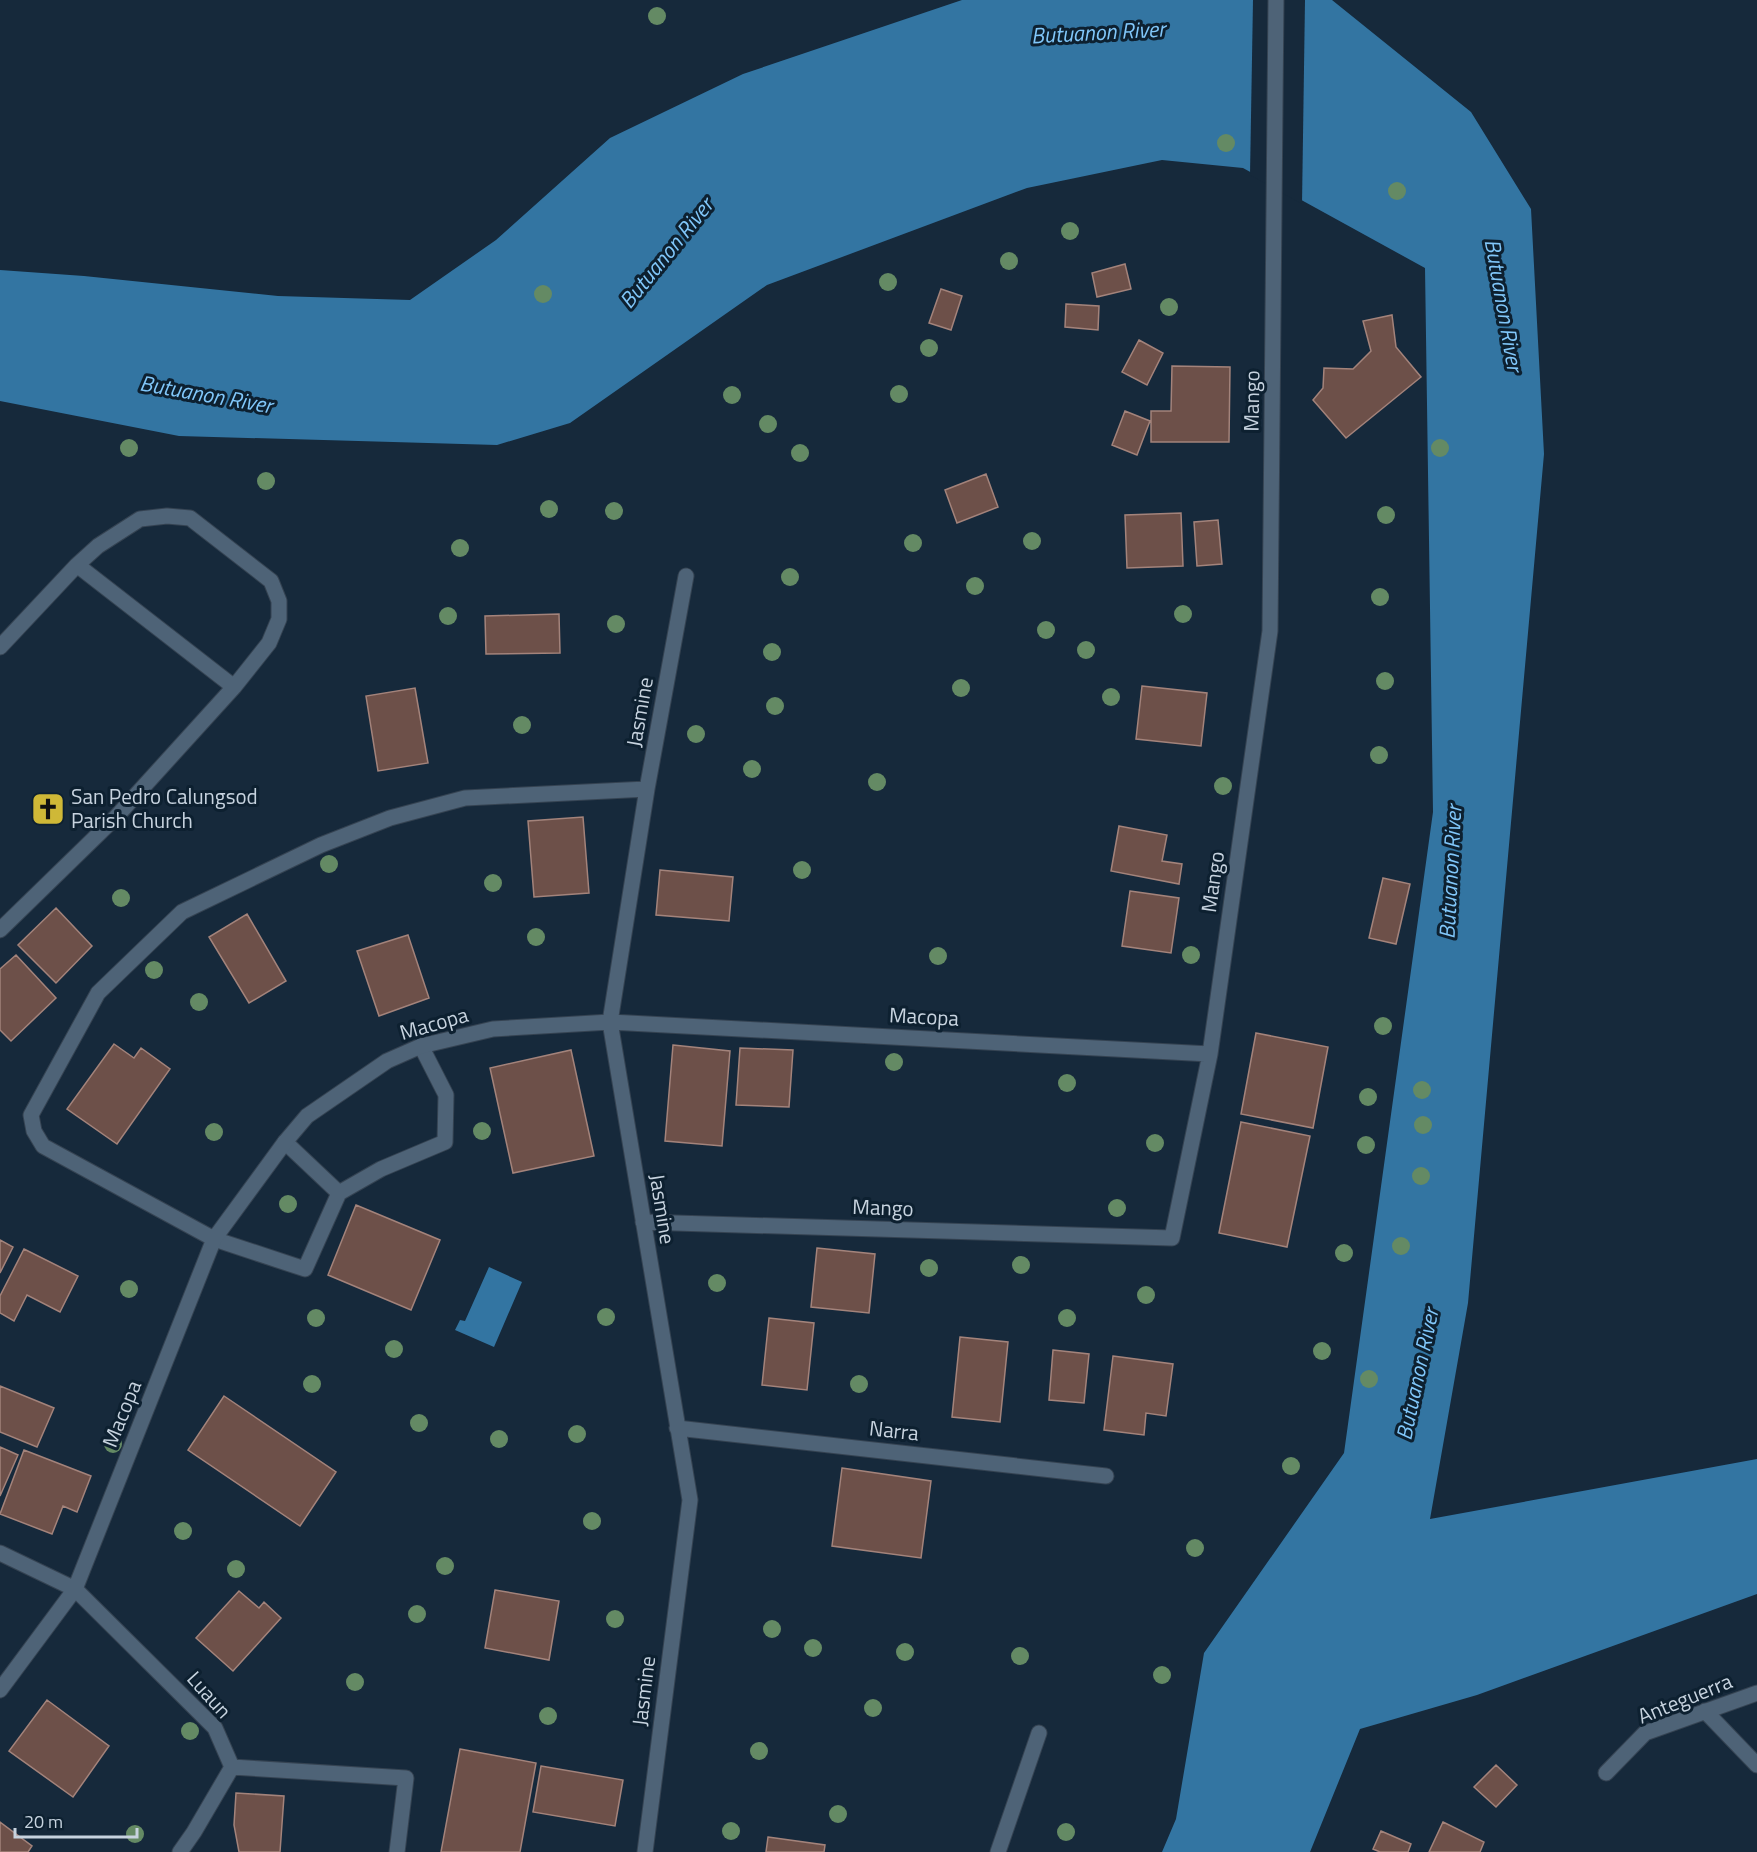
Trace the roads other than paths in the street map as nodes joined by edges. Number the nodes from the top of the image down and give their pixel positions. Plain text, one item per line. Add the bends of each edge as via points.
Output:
1 (1276, 0) edge
2 (77, 565) junction
3 (686, 576) dead end
4 (0, 647) edge
5 (234, 687) junction
6 (648, 789) junction
7 (0, 930) edge
8 (610, 1022) junction
9 (421, 1046) junction
10 (1210, 1054) junction
11 (285, 1142) junction
12 (339, 1193) junction
13 (643, 1222) junction
14 (214, 1239) junction
15 (678, 1428) junction
16 (1106, 1476) dead end
17 (0, 1553) edge
18 (75, 1589) junction
19 (0, 1690) edge
20 (1757, 1694) edge
21 (1705, 1710) junction
22 (1039, 1733) dead end
23 (1757, 1765) edge
24 (232, 1767) junction
25 (1606, 1773) dead end
26 (180, 1852) edge
27 (397, 1852) edge
28 (645, 1852) edge
29 (998, 1852) edge

1 - 10 street, Mango via 1270,630
2 - 4 street
2 - 5 street
2 - 5 street via 140,519 190,518 271,581 279,601 279,619 269,643
3 - 6 street, Jasmine
5 - 7 street via 116,817
6 - 8 street, Jasmine
6 - 14 street via 465,798 390,818 321,845 182,912 98,993 31,1115 34,1131 43,1146
8 - 9 street, Macopa via 493,1029
8 - 10 street, Macopa
8 - 13 street, Jasmine
9 - 11 street, Macopa via 387,1061 307,1116
9 - 12 street via 446,1095 445,1142 381,1169
10 - 13 street, Mango via 1172,1238
11 - 12 street
11 - 14 street, Macopa
12 - 14 street via 305,1269
13 - 15 street, Jasmine
14 - 18 street, Macopa
15 - 16 street, Narra
15 - 28 street, Jasmine via 690,1500
17 - 18 street, Luaun
18 - 19 street, Macopa
18 - 24 street, Luaun via 215,1728
20 - 21 street, Anteguerra
21 - 23 street
21 - 25 street, Anteguerra via 1645,1733
22 - 29 street
24 - 26 street
24 - 27 street via 406,1778

